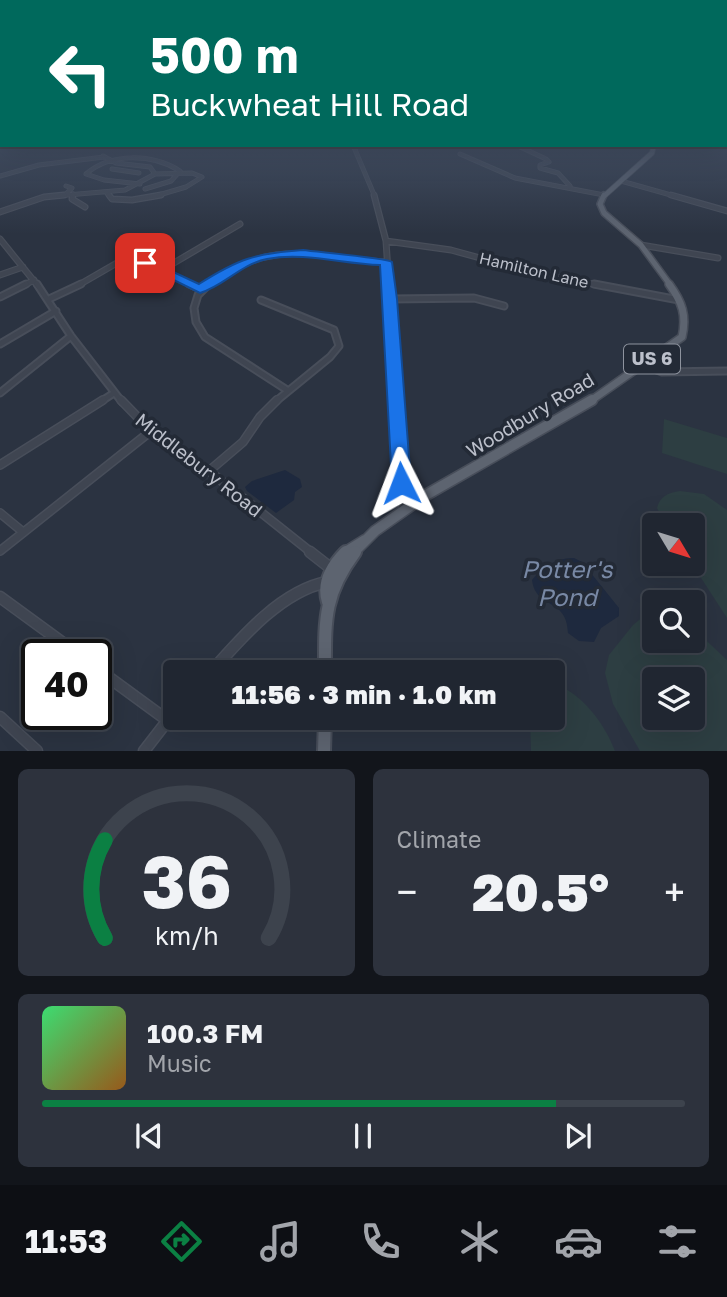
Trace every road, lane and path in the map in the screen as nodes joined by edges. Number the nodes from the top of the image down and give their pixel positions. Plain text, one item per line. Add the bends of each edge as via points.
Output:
1 (53, 163) edge
2 (109, 163) edge
3 (123, 163) edge
4 (163, 163) edge
5 (361, 163) edge
6 (481, 163) edge
7 (546, 163) edge
8 (641, 163) edge
9 (133, 164) junction
10 (112, 169) dead end
11 (125, 170) junction
12 (139, 173) dead end
13 (155, 174) junction
14 (180, 174) junction
15 (0, 176) edge
16 (621, 181) junction
17 (140, 184) junction
18 (66, 186) dead end
19 (571, 187) junction
20 (145, 189) dead end
21 (107, 193) junction
22 (66, 194) junction
23 (73, 194) junction
24 (604, 195) junction
25 (85, 207) dead end
26 (727, 211) edge
27 (0, 212) edge
28 (240, 224) dead end
29 (0, 239) edge
30 (386, 241) junction
31 (641, 245) junction
32 (718, 258) dead end
33 (386, 262) junction
34 (23, 267) junction
35 (162, 271) junction
36 (0, 275) edge
37 (34, 280) junction
38 (200, 289) junction
39 (0, 297) edge
40 (49, 299) junction
41 (391, 299) junction
42 (261, 300) dead end
43 (681, 300) junction
44 (504, 306) dead end
45 (56, 312) junction
46 (71, 336) junction
47 (0, 344) edge
48 (644, 365) junction
49 (727, 371) edge
50 (287, 390) junction
51 (0, 393) edge
52 (114, 393) junction
53 (151, 431) junction
54 (0, 465) edge
55 (209, 471) junction
56 (403, 510) junction
57 (0, 513) edge
58 (23, 532) junction
59 (0, 551) edge
60 (336, 571) junction
61 (327, 582) junction
62 (0, 597) edge
63 (328, 602) junction
64 (57, 639) edge
65 (222, 660) edge
66 (326, 660) edge
67 (112, 677) edge
68 (163, 710) edge
69 (0, 717) edge
70 (163, 726) edge
71 (325, 730) edge
72 (37, 751) edge
73 (144, 751) edge
74 (324, 751) edge

1 - 15 street
2 - 17 street via 86,174
3 - 9 street
4 - 14 street via 178,168
5 - 30 street via 379,206
6 - 19 street via 515,178
7 - 19 street via 540,168 558,173
8 - 16 main road
9 - 11 street
9 - 13 street via 149,167
10 - 11 street
11 - 12 street
13 - 14 street
13 - 17 street
14 - 20 street
14 - 21 street via 202,177 178,191 126,200 112,199
16 - 24 main road
16 - 26 street
17 - 21 street
18 - 22 street via 72,188
19 - 24 street
21 - 23 street
22 - 23 street
22 - 27 street
23 - 25 street via 72,199
24 - 31 main road via 600,204 604,213
28 - 35 street
29 - 34 street, Middlebury Road
30 - 33 street
30 - 43 street, Hamilton Lane via 451,250 531,272
31 - 32 street
31 - 43 main road
33 - 38 street via 303,253 265,256 235,266
33 - 41 street
34 - 36 street
34 - 37 street, Middlebury Road
35 - 38 street
35 - 40 street via 129,256
37 - 39 street
37 - 40 street, Middlebury Road
38 - 50 street via 194,298 195,310 197,326 205,337
40 - 45 street, Middlebury Road
41 - 44 street via 474,298
41 - 56 street
42 - 50 street via 324,324 338,338 339,345 330,357
43 - 48 main road, Woodbury Road / US 6 via 682,337
45 - 46 street, Middlebury Road
45 - 47 street
46 - 51 street
46 - 52 street, Middlebury Road
48 - 49 street via 662,372
48 - 56 main road, Woodbury Road / US 6
50 - 55 street via 243,442
52 - 53 street, Middlebury Road
52 - 54 street
53 - 55 street, Middlebury Road
53 - 58 street
55 - 60 street, Middlebury Road
56 - 60 main road, Woodbury Road / US 6
57 - 58 street
58 - 59 street
60 - 61 main road, Woodbury Road / US 6
60 - 63 main road, Woodbury Road / US 6
61 - 63 main road, Woodbury Road / US 6
61 - 65 street via 292,597
62 - 64 street
63 - 66 main road, US 6
67 - 68 street
69 - 72 street
70 - 73 street
71 - 74 main road

